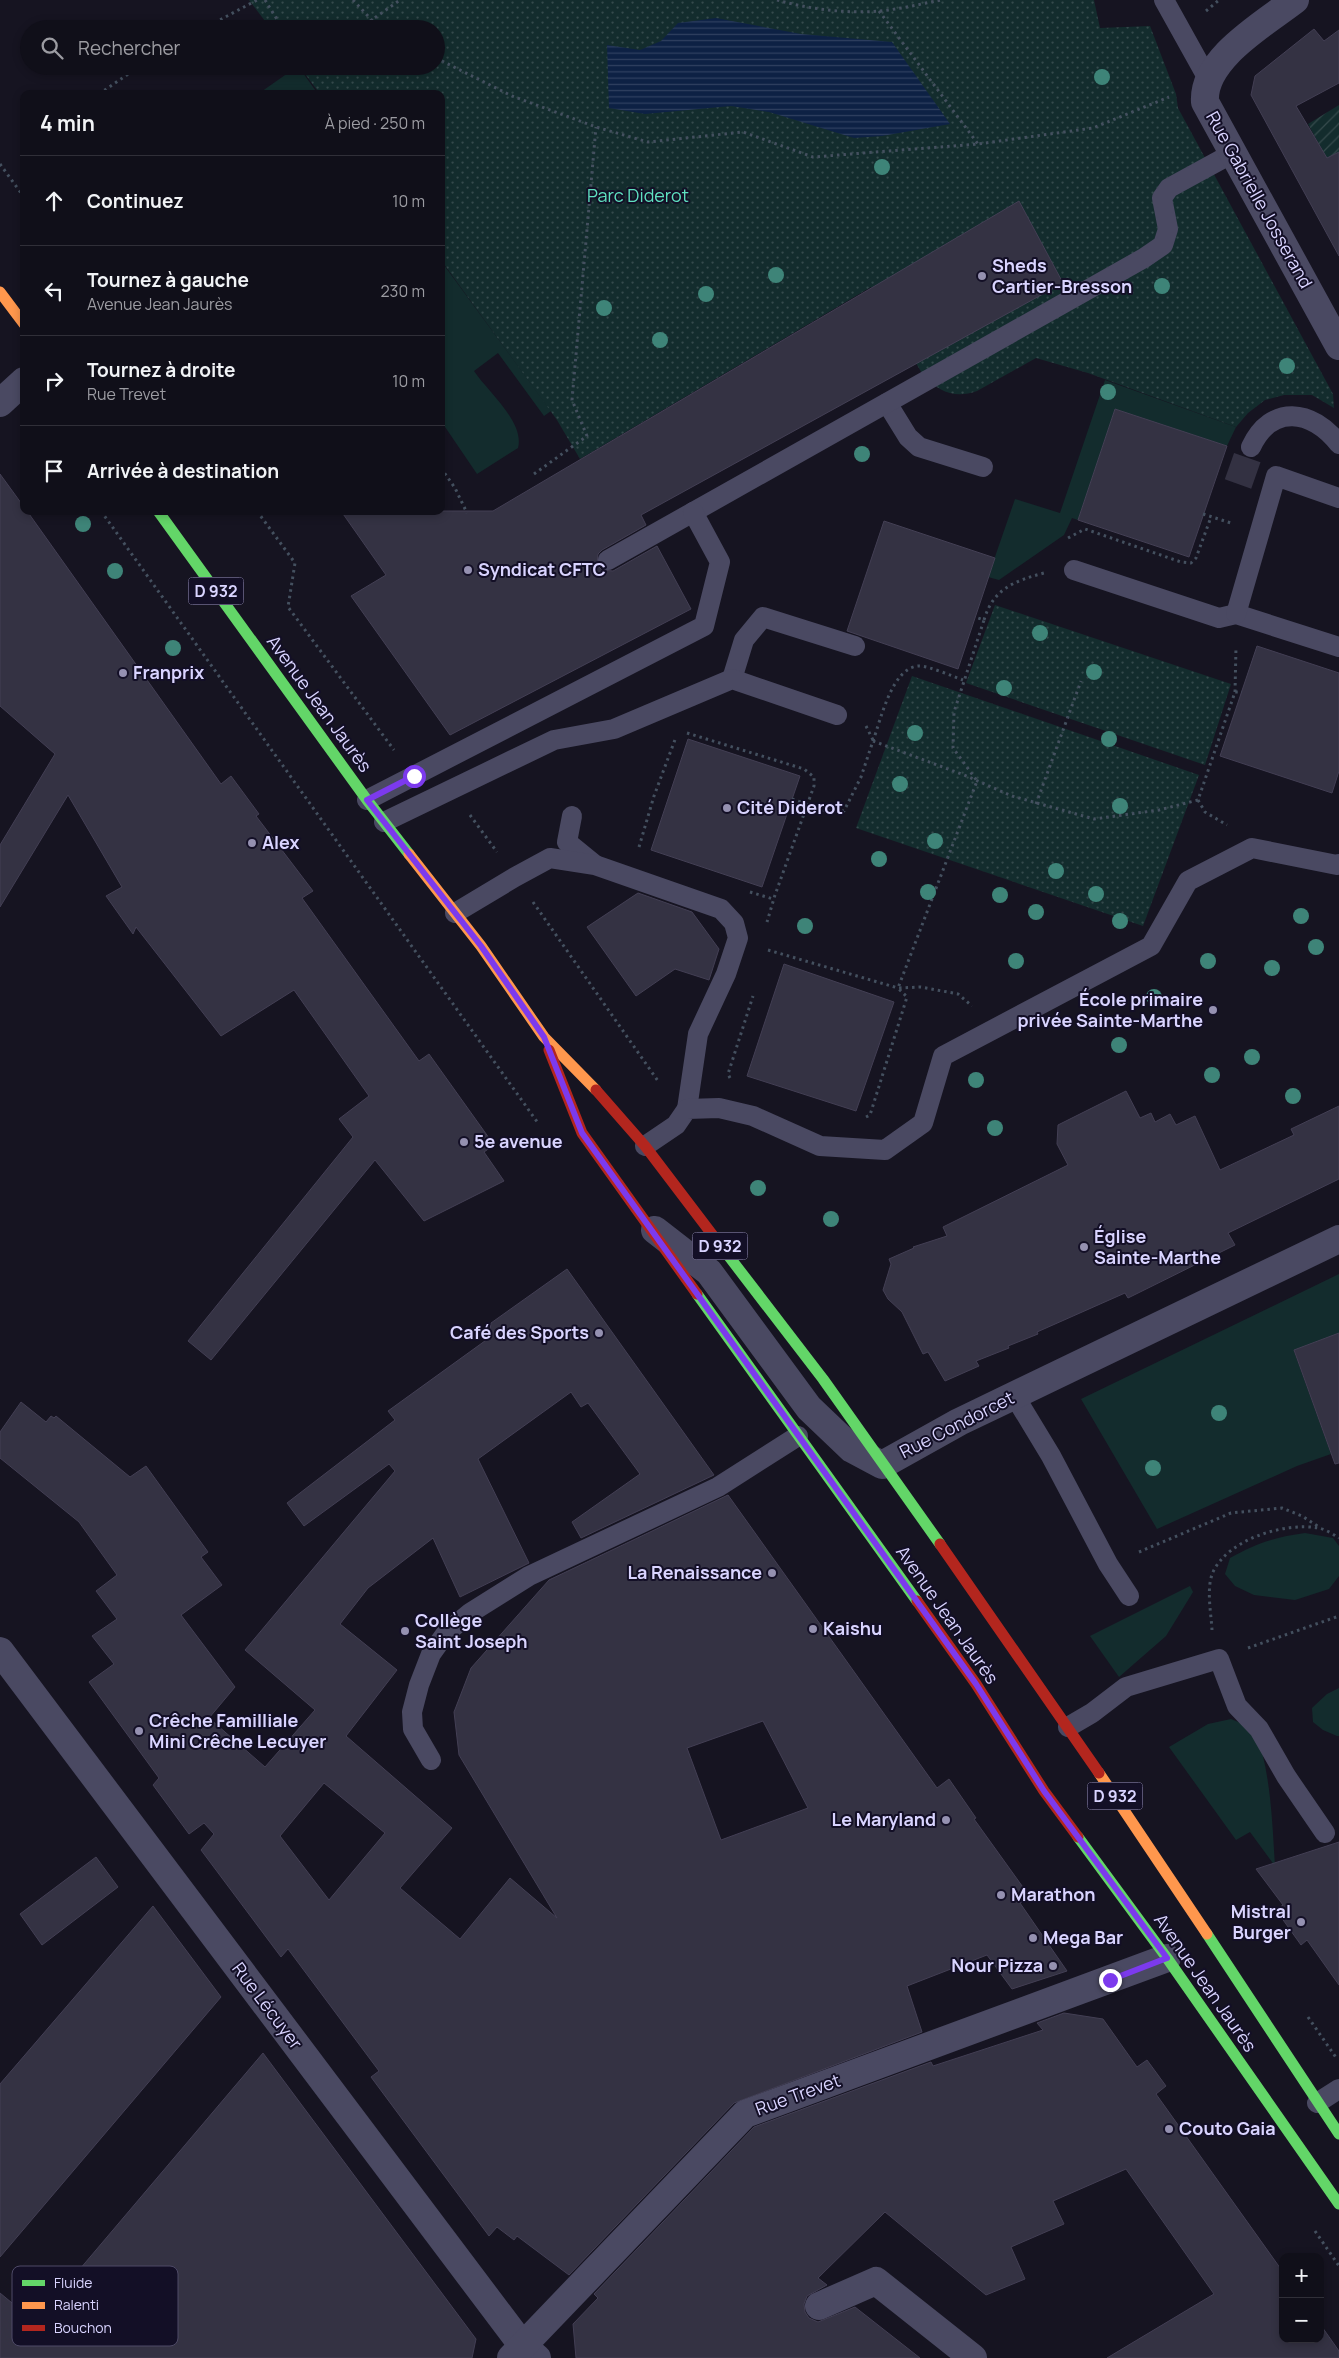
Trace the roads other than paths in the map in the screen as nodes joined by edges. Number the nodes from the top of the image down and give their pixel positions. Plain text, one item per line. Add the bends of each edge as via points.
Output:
1 (1164, 0) edge
2 (1295, 0) edge
3 (1208, 79) junction
4 (1233, 153) junction
5 (0, 292) edge
6 (20, 319) edge
7 (1339, 346) edge
8 (20, 385) edge
9 (0, 403) edge
10 (887, 403) junction
11 (1339, 444) edge
12 (1251, 447) tunnel mouth
13 (983, 468) dead end
14 (1339, 498) edge
15 (693, 512) junction
16 (161, 515) edge
17 (608, 560) dead end
18 (1066, 569) road end
19 (1236, 614) junction
20 (855, 646) dead end
21 (1339, 647) edge
22 (732, 679) junction
23 (837, 715) dead end
24 (367, 800) junction
25 (572, 816) dead end
26 (384, 822) junction
27 (1339, 864) edge
28 (595, 865) junction
29 (455, 913) junction
30 (544, 1037) junction
31 (687, 1109) junction
32 (645, 1146) junction
33 (648, 1225) junction
34 (1339, 1239) edge
35 (1014, 1395) junction
36 (798, 1436) junction
37 (882, 1465) junction
38 (1128, 1596) dead end
39 (0, 1652) edge
40 (1068, 1727) junction
41 (431, 1760) dead end
42 (1325, 1833) dead end
43 (1167, 1958) junction
44 (1339, 2089) edge
45 (1317, 2102) junction
46 (1339, 2134) edge
47 (1339, 2204) edge
48 (819, 2306) dead end
49 (523, 2354) edge
50 (973, 2358) edge

1 - 3 lane
2 - 3 street via 1228,53
3 - 4 street, Rue Gabrielle Josserand via 1206,102
4 - 7 street, Rue Gabrielle Josserand
4 - 10 lane via 1169,188 1162,198 1168,229 1163,245
5 - 6 main road
8 - 9 street
10 - 13 lane via 908,437 919,446
10 - 15 lane
11 - 12 lane via 1319,424 1306,418 1282,416 1263,428
14 - 19 lane via 1276,476
15 - 17 lane
15 - 24 lane via 720,562 704,626
16 - 24 main road, Avenue Jean Jaurès / D 932
18 - 19 lane via 1219,618
19 - 21 lane
20 - 22 lane via 763,617 744,640
22 - 23 lane
22 - 26 lane via 614,729 554,740
24 - 26 main road, Avenue Jean Jaurès / D 932
25 - 28 lane via 567,842
26 - 29 main road, Avenue Jean Jaurès / D 932
27 - 31 lane via 1336,866 1252,848 1188,881 1151,946 944,1056 923,1123 884,1150 820,1146 753,1116 719,1108
28 - 29 lane via 550,858
28 - 31 lane via 720,909 734,923 738,938 726,974 698,1034
29 - 30 main road, Avenue Jean Jaurès / D 932
30 - 32 main road, Avenue Jean Jaurès / D 932
30 - 33 main road, Avenue Jean Jaurès / D 932 via 582,1133
31 - 32 lane via 676,1126
32 - 37 main road, Avenue Jean Jaurès / D 932 via 818,1372
33 - 36 main road, Avenue Jean Jaurès / D 932
33 - 37 street, Rue Condorcet via 708,1272 808,1408 852,1449
34 - 35 street, Rue Condorcet
35 - 37 street, Rue Condorcet
35 - 38 lane
36 - 41 lane via 718,1488 529,1576 470,1613 446,1633 431,1654 412,1712 413,1729
36 - 43 main road, Avenue Jean Jaurès / D 932 via 976,1684 1044,1791
37 - 40 main road, Avenue Jean Jaurès / D 932
39 - 49 street, Rue Lécuyer
40 - 42 lane via 1126,1687 1219,1659 1237,1706 1259,1729
40 - 45 main road, Avenue Jean Jaurès / D 932
43 - 47 main road, Avenue Jean Jaurès / D 932
43 - 49 street, Rue Trevet via 744,2114
44 - 45 lane
45 - 46 main road, Avenue Jean Jaurès / D 932
48 - 50 street via 876,2281

